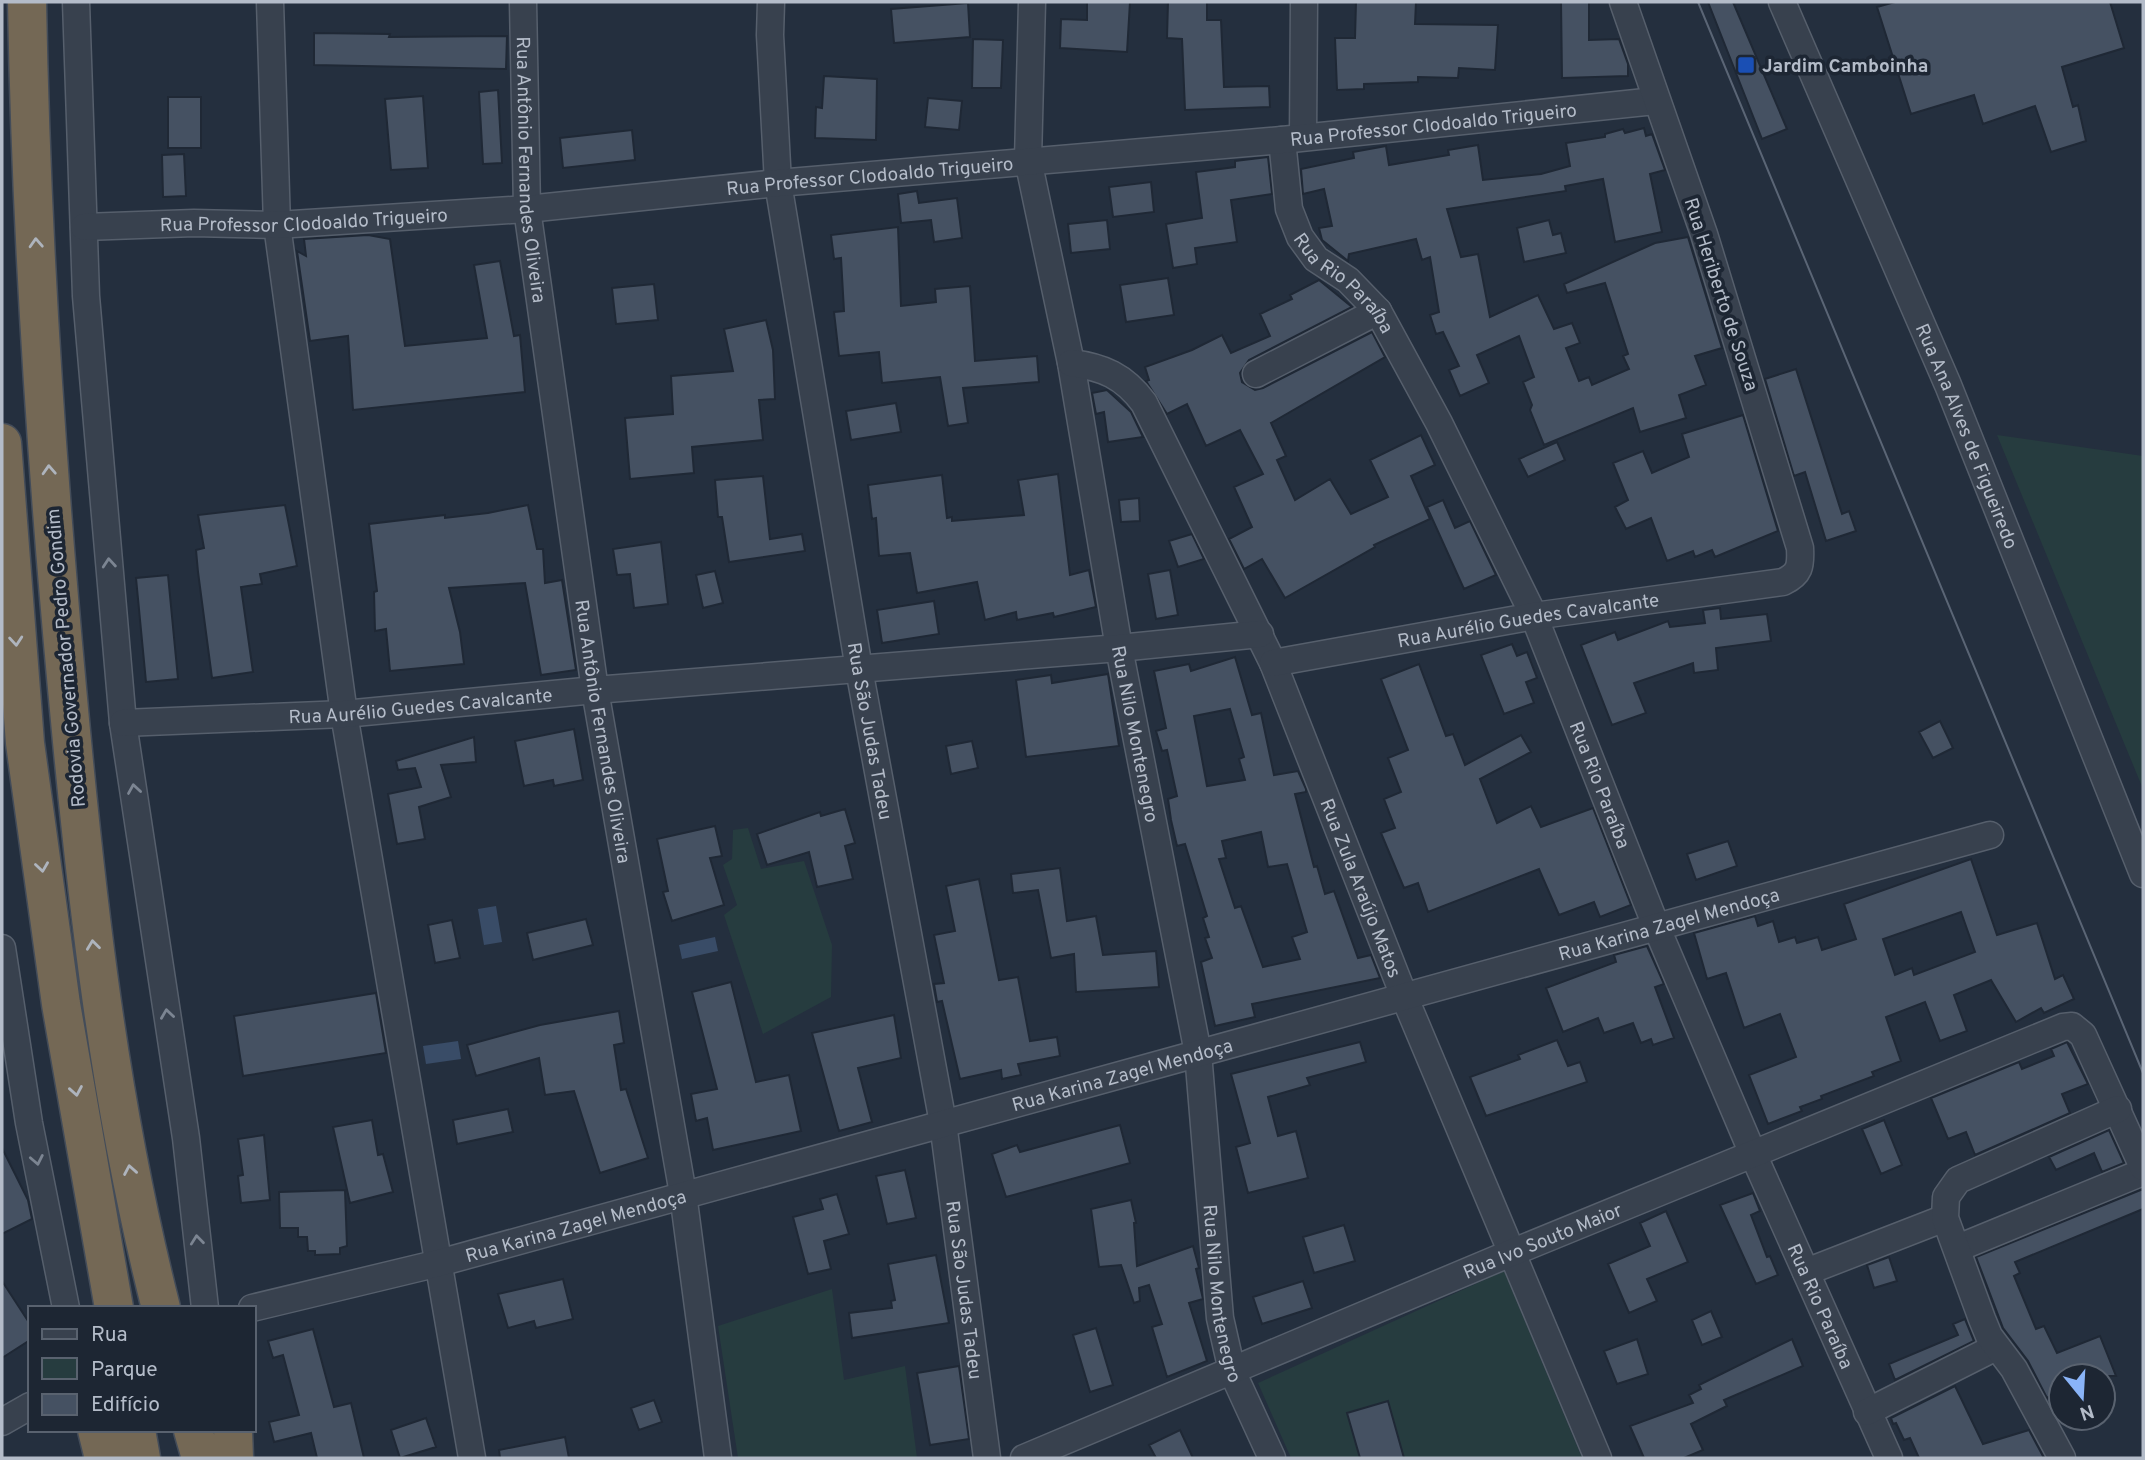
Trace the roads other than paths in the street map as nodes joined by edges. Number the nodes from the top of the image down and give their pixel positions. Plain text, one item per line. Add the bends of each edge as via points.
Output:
1 (27, 2) edge
2 (76, 2) edge
3 (270, 2) edge
4 (523, 2) edge
5 (771, 2) edge
6 (1032, 2) edge
7 (1304, 2) edge
8 (1623, 2) edge
9 (1782, 2) edge
10 (1655, 102) junction
11 (1292, 138) junction
12 (1028, 160) junction
13 (778, 183) junction
14 (527, 209) junction
15 (276, 225) junction
16 (83, 227) junction
17 (1378, 311) junction
18 (1071, 363) junction
19 (1256, 374) dead end
20 (2, 443) edge
21 (1783, 582) joint
22 (1534, 616) junction
23 (1260, 634) junction
24 (1119, 648) junction
25 (1273, 663) junction
26 (859, 669) junction
27 (594, 690) junction
28 (344, 714) junction
29 (123, 723) junction
30 (1990, 835) dead end
31 (2143, 874) edge
32 (1656, 926) junction
33 (2, 948) edge
34 (1404, 996) junction
35 (6, 1014) edge
36 (1198, 1053) junction
37 (2118, 1109) junction
38 (943, 1123) junction
39 (1753, 1154) junction
40 (2143, 1170) edge
41 (683, 1194) junction
42 (1945, 1217) junction
43 (1958, 1248) junction
44 (1511, 1253) junction
45 (439, 1263) junction
46 (1806, 1272) junction
47 (66, 1306) edge
48 (114, 1306) edge
49 (160, 1306) edge
50 (205, 1306) edge
51 (256, 1307) edge
52 (1996, 1347) junction
53 (1232, 1371) junction
54 (28, 1407) edge
55 (1867, 1412) junction
56 (2, 1422) edge
57 (98, 1432) edge
58 (136, 1432) edge
59 (194, 1432) edge
60 (234, 1432) edge
61 (235, 1432) edge
62 (104, 1458) edge
63 (141, 1458) edge
64 (201, 1458) edge
65 (234, 1458) edge
66 (242, 1458) edge
67 (472, 1458) edge
68 (718, 1458) edge
69 (987, 1458) edge
70 (1024, 1458) edge
71 (1272, 1458) edge
72 (1598, 1458) edge
73 (1889, 1458) edge
74 (2062, 1458) edge

49 -> 1 highway, Rodovia Governador Pedro Gondim via 140,1225 102,1016 83,859 53,538
2 - 16 street
3 - 15 street
4 - 14 street, Rua Antônio Fernandes Oliveira
5 - 13 street, Rua São Judas Tadeu
6 - 12 street, Rua Nilo Montenegro
7 - 11 street, Rua Rio Paraíba
8 - 10 street, Rua Heriberto de Souza
9 - 31 street, Rua Ana Alves de Figueiredo via 1948,385
10 - 11 street, Rua Professor Clodoaldo Trigueiro
10 - 21 street, Rua Heriberto de Souza via 1724,295 1800,548 1799,570
11 - 12 street, Rua Professor Clodoaldo Trigueiro
11 - 17 street, Rua Rio Paraíba via 1289,209 1300,237 1316,259 1348,280
12 - 13 street, Rua Professor Clodoaldo Trigueiro
12 - 18 street, Rua Nilo Montenegro
13 - 14 street, Rua Professor Clodoaldo Trigueiro
13 - 26 street, Rua São Judas Tadeu
14 - 15 street, Rua Professor Clodoaldo Trigueiro
14 - 27 street, Rua Antônio Fernandes Oliveira
15 - 16 street, Rua Professor Clodoaldo Trigueiro
15 - 28 street
29 -> 16 street
17 - 19 street
17 - 22 street, Rua Rio Paraíba
18 - 23 street, Rua Zula Araújo Matos via 1111,372 1144,402
18 - 24 street, Rua Nilo Montenegro
20 -> 48 highway via 29,769 61,1004
21 - 22 street, Rua Aurélio Guedes Cavalcante
22 - 25 street, Rua Aurélio Guedes Cavalcante
22 - 32 street, Rua Rio Paraíba
23 - 24 street, Rua Aurélio Guedes Cavalcante
23 - 25 street, Rua Zula Araújo Matos
24 - 26 street, Rua Aurélio Guedes Cavalcante
24 - 36 street, Rua Nilo Montenegro
25 - 34 street, Rua Zula Araújo Matos
26 - 27 street, Rua Aurélio Guedes Cavalcante
26 - 38 street, Rua São Judas Tadeu
27 - 28 street, Rua Aurélio Guedes Cavalcante
27 - 41 street, Rua Antônio Fernandes Oliveira
28 - 29 street, Rua Aurélio Guedes Cavalcante
28 - 45 street
50 -> 29 street via 186,1138
30 - 32 street, Rua Karina Zagel Mendoça
32 - 34 street, Rua Karina Zagel Mendoça
32 - 39 street, Rua Rio Paraíba
33 - 35 street
34 - 36 street, Rua Karina Zagel Mendoça
34 - 44 street, Rua Zula Araújo Matos
35 -> 47 street
36 - 38 street, Rua Karina Zagel Mendoça
36 - 53 street, Rua Nilo Montenegro via 1220,1318
37 - 39 street, Rua Ivo Souto Maior via 2083,1035 2072,1026 2063,1027
37 - 40 street
37 - 42 street via 1958,1180 1946,1197
38 - 41 street, Rua Karina Zagel Mendoça
38 - 69 street, Rua São Judas Tadeu
39 - 44 street, Rua Ivo Souto Maior
39 - 46 street, Rua Rio Paraíba
40 - 43 street
41 - 45 street, Rua Karina Zagel Mendoça
41 - 68 street, Rua Antônio Fernandes Oliveira
42 - 43 street
42 - 46 street
43 - 52 street
44 - 53 street, Rua Ivo Souto Maior
44 - 72 street, Rua Zula Araújo Matos
45 - 51 street, Rua Karina Zagel Mendoça
45 - 67 street
46 - 55 street, Rua Rio Paraíba
52 - 55 street
52 - 74 street via 2014,1369
53 - 70 street, Rua Ivo Souto Maior
53 - 71 street, Rua Nilo Montenegro
54 - 56 street
55 - 73 street, Rua Rio Paraíba
57 - 62 highway
58 - 63 highway
59 - 64 highway
60 - 65 highway
61 - 66 street

